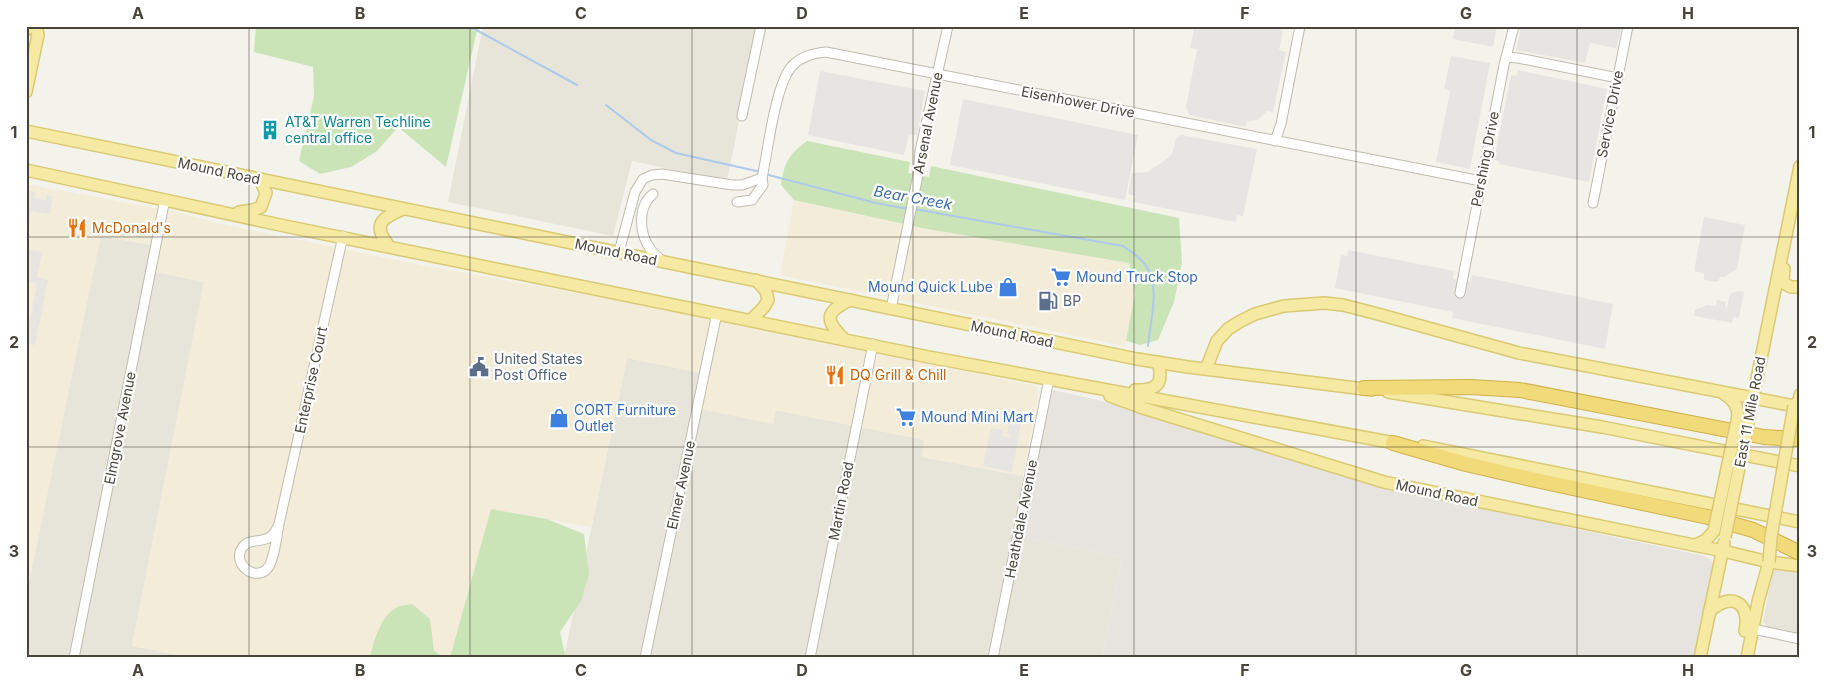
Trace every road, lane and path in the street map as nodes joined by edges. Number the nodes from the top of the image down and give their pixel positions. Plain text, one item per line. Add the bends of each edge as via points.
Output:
1 (30, 26) edge
2 (36, 26) edge
3 (761, 26) edge
4 (948, 26) edge
5 (1300, 26) edge
6 (1514, 26) edge
7 (1628, 26) edge
8 (26, 30) edge
9 (1506, 57) junction
10 (938, 74) junction
11 (1618, 78) junction
12 (26, 92) edge
13 (742, 116) dead end
14 (26, 131) edge
15 (1275, 141) junction
16 (1800, 166) edge
17 (26, 170) edge
18 (762, 178) junction
19 (1798, 178) edge
20 (260, 179) junction
21 (1480, 181) junction
22 (653, 194) dead end
23 (166, 199) junction
24 (737, 202) dead end
25 (1593, 203) dead end
26 (403, 209) junction
27 (230, 214) junction
28 (343, 236) junction
29 (1784, 242) junction
30 (388, 245) junction
31 (619, 252) junction
32 (662, 261) junction
33 (756, 280) junction
34 (1800, 287) edge
35 (1460, 293) dead end
36 (850, 300) junction
37 (891, 309) junction
38 (717, 313) junction
39 (752, 319) junction
40 (843, 338) junction
41 (873, 344) junction
42 (1158, 362) junction
43 (1206, 369) junction
44 (1049, 379) junction
45 (1083, 385) junction
46 (1364, 388) junction
47 (1106, 390) junction
48 (1723, 393) junction
49 (1800, 395) edge
50 (1752, 398) junction
51 (1797, 407) edge
52 (1743, 417) junction
53 (1800, 439) edge
54 (1393, 443) junction
55 (1800, 466) edge
56 (1800, 522) edge
57 (279, 524) junction
58 (1695, 545) junction
59 (1723, 551) junction
60 (1800, 553) edge
61 (1769, 562) junction
62 (1800, 566) edge
63 (1710, 612) junction
64 (1753, 629) junction
65 (1800, 639) edge
66 (74, 658) edge
67 (645, 658) edge
68 (810, 658) edge
69 (993, 658) edge
70 (1700, 658) edge
71 (1740, 658) edge
72 (1748, 658) edge

1 - 8 main road
2 - 12 main road via 38,35
3 - 13 street
4 - 10 street, Arsenal Avenue
5 - 15 street
6 - 9 street, Pershing Drive
7 - 11 street, Service Drive
9 - 11 street
9 - 21 street, Pershing Drive
10 - 15 street, Eisenhower Drive
10 - 18 street, Eisenhower Drive via 834,53 807,56 793,65 785,79
10 - 37 street, Arsenal Avenue
11 - 25 street, Service Drive
14 - 20 main road, Mound Road
15 - 21 street, Eisenhower Drive
16 - 19 main road, East 11 Mile Road
17 - 23 main road, Mound Road
18 - 24 street, Eisenhower Drive via 763,185 756,196 748,202
18 - 31 street via 732,185 662,174 648,176 635,192
19 - 29 main road, East 11 Mile Road
20 - 26 main road, Mound Road
20 - 27 main road via 266,193 261,206
21 - 35 street, Pershing Drive
22 - 32 street via 641,215 643,234 650,249
23 - 27 main road, Mound Road
23 - 66 street, Elmgrove Avenue
26 - 30 main road via 381,222 381,236
26 - 31 main road, Mound Road
27 - 28 main road, Mound Road
28 - 30 main road, Mound Road
28 - 57 street, Enterprise Court
29 - 34 main road via 1784,282 1791,287
29 - 50 main road, East 11 Mile Road
30 - 38 main road, Mound Road
31 - 32 main road, Mound Road
32 - 33 main road, Mound Road
33 - 36 main road, Mound Road
33 - 39 main road via 766,291 768,300
36 - 37 main road, Mound Road
36 - 40 main road via 833,310 830,317 832,327
37 - 42 main road, Mound Road
38 - 39 main road, Mound Road
38 - 67 street, Elmer Avenue
39 - 40 main road, Mound Road
40 - 41 main road, Mound Road
41 - 44 main road, Mound Road
41 - 68 street, Martin Road
42 - 43 main road, Mound Road
42 - 47 main road via 1161,374 1156,387 1147,391
43 - 46 main road, Mound Road
43 - 48 main road via 1217,341 1239,322 1284,306 1324,303 1519,352
44 - 45 main road, Mound Road
44 - 69 street, Heathdale Avenue
45 - 47 main road, Mound Road
45 - 58 main road, Mound Road via 1144,408 1384,482
46 - 53 highway via 1520,390 1764,437
46 - 55 main road, Mound Road via 1602,427
47 - 54 main road, Mound Road
48 - 50 main road
48 - 52 main road via 1734,402
49 - 51 main road
50 - 51 main road
50 - 52 main road, East 11 Mile Road
51 - 61 main road, bridge
52 - 58 main road, bridge via 1714,531
52 - 59 main road, East 11 Mile Road, bridge
54 - 56 main road, Mound Road via 1435,448
54 - 60 highway via 1494,471 1733,524
57 - 57 street, Enterprise Court via 268,538 244,545 239,556 244,568 257,573 266,570
58 - 59 main road, Mound Road
59 - 61 main road, Mound Road
59 - 63 main road, East 11 Mile Road
61 - 62 main road, Mound Road
61 - 64 main road
63 - 70 main road, East 11 Mile Road
63 - 71 main road via 1727,600 1744,608 1747,619
64 - 65 street
64 - 72 main road

